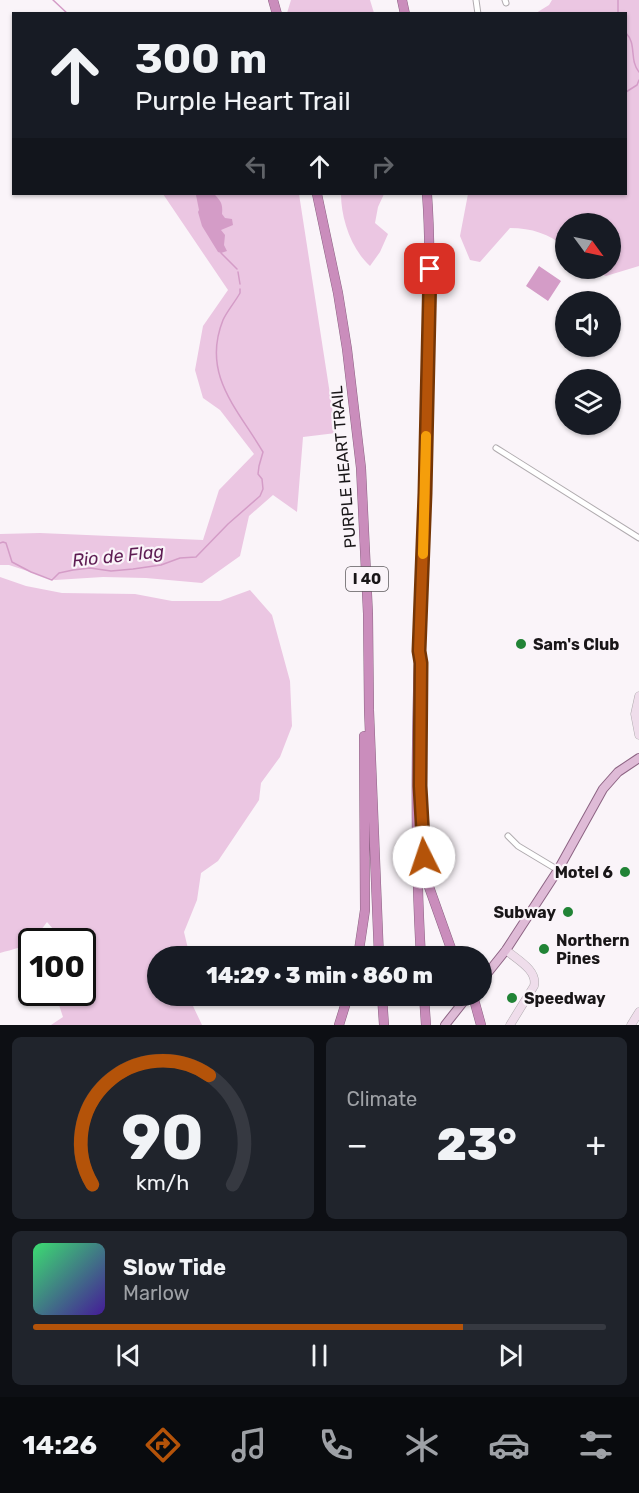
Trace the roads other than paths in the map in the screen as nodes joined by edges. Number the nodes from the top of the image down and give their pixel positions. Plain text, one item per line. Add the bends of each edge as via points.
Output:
1 (317, 195) edge
2 (427, 195) edge
3 (496, 448) dead end
4 (639, 538) edge
5 (419, 651) junction
6 (639, 696) edge
7 (369, 710) junction
8 (639, 735) edge
9 (639, 758) edge
10 (508, 836) dead end
11 (558, 870) junction
12 (360, 946) edge
13 (379, 946) edge
14 (420, 946) edge
15 (450, 946) edge
16 (506, 950) junction
17 (492, 968) edge
18 (345, 1006) edge
19 (383, 1006) edge
20 (462, 1006) edge
21 (474, 1006) edge
22 (639, 1012) edge
23 (339, 1025) edge
24 (384, 1025) edge
25 (446, 1025) edge
26 (481, 1025) edge
27 (510, 1025) edge
28 (631, 1025) edge

1 - 7 highway, PURPLE HEART TRAIL / I 40 via 347,349 361,468
2 - 5 highway via 429,325
3 - 4 street
5 - 14 highway via 415,768
5 - 15 highway via 424,857 428,884
6 - 8 street via 635,714
7 - 12 highway via 364,727 365,910
7 - 13 highway, PURPLE HEART TRAIL / I 40
9 - 11 main road via 618,771 603,789
10 - 11 street
11 - 16 main road
16 - 17 main road
16 - 27 street via 536,979
18 - 23 highway
19 - 24 highway
20 - 25 main road
21 - 26 highway
22 - 28 street

